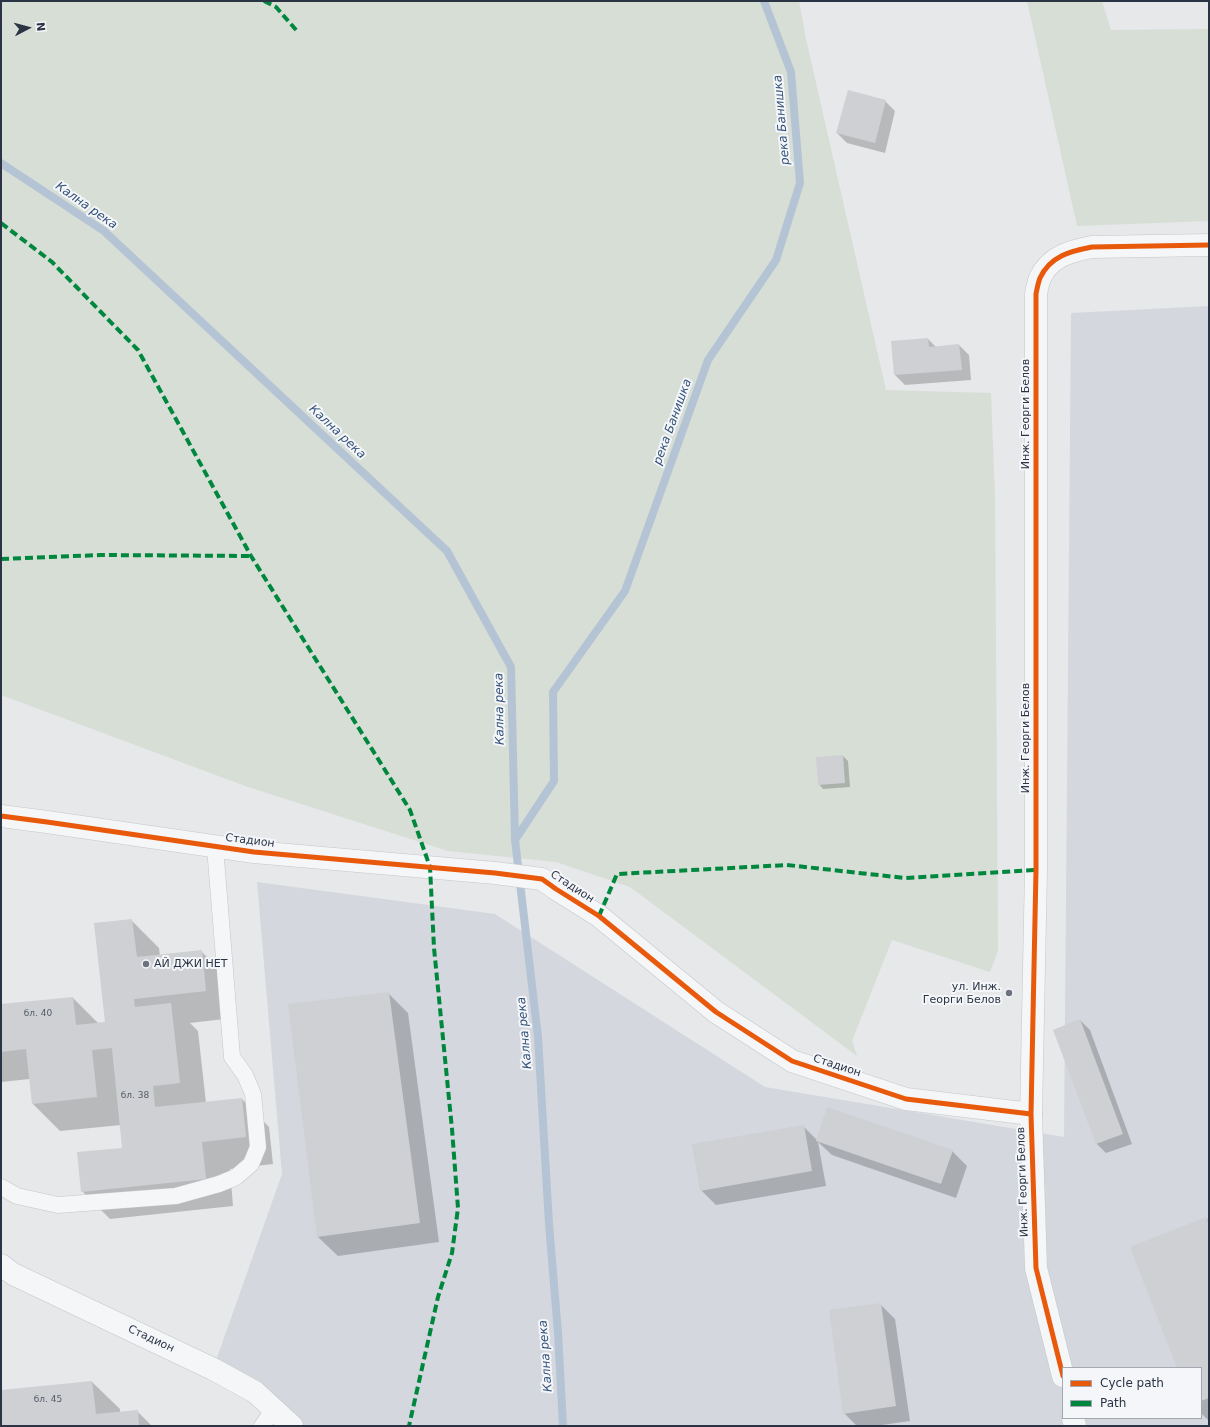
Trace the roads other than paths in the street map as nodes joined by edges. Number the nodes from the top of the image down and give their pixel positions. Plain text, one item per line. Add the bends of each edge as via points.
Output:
1 (1209, 245) edge
2 (1, 816) edge
3 (215, 847) junction
4 (1031, 1114) junction
5 (1, 1186) edge
6 (1, 1265) edge
7 (1062, 1372) edge
8 (268, 1417) edge
9 (292, 1426) edge

1 - 4 street, Инж. Георги Белов via 1076,250 1062,254 1049,265 1040,278 1036,294 1036,870
2 - 3 street, Стадион
3 - 4 street, Стадион via 496,872 542,879 599,916 716,1012 792,1061 906,1099
3 - 5 lane via 232,1057 245,1074 253,1094 258,1147 251,1164 236,1177 176,1196 58,1205 17,1196
4 - 7 street, Инж. Георги Белов via 1036,1268
6 - 8 street, Стадион via 12,1274 213,1369 255,1392
8 - 9 street, Стадион

